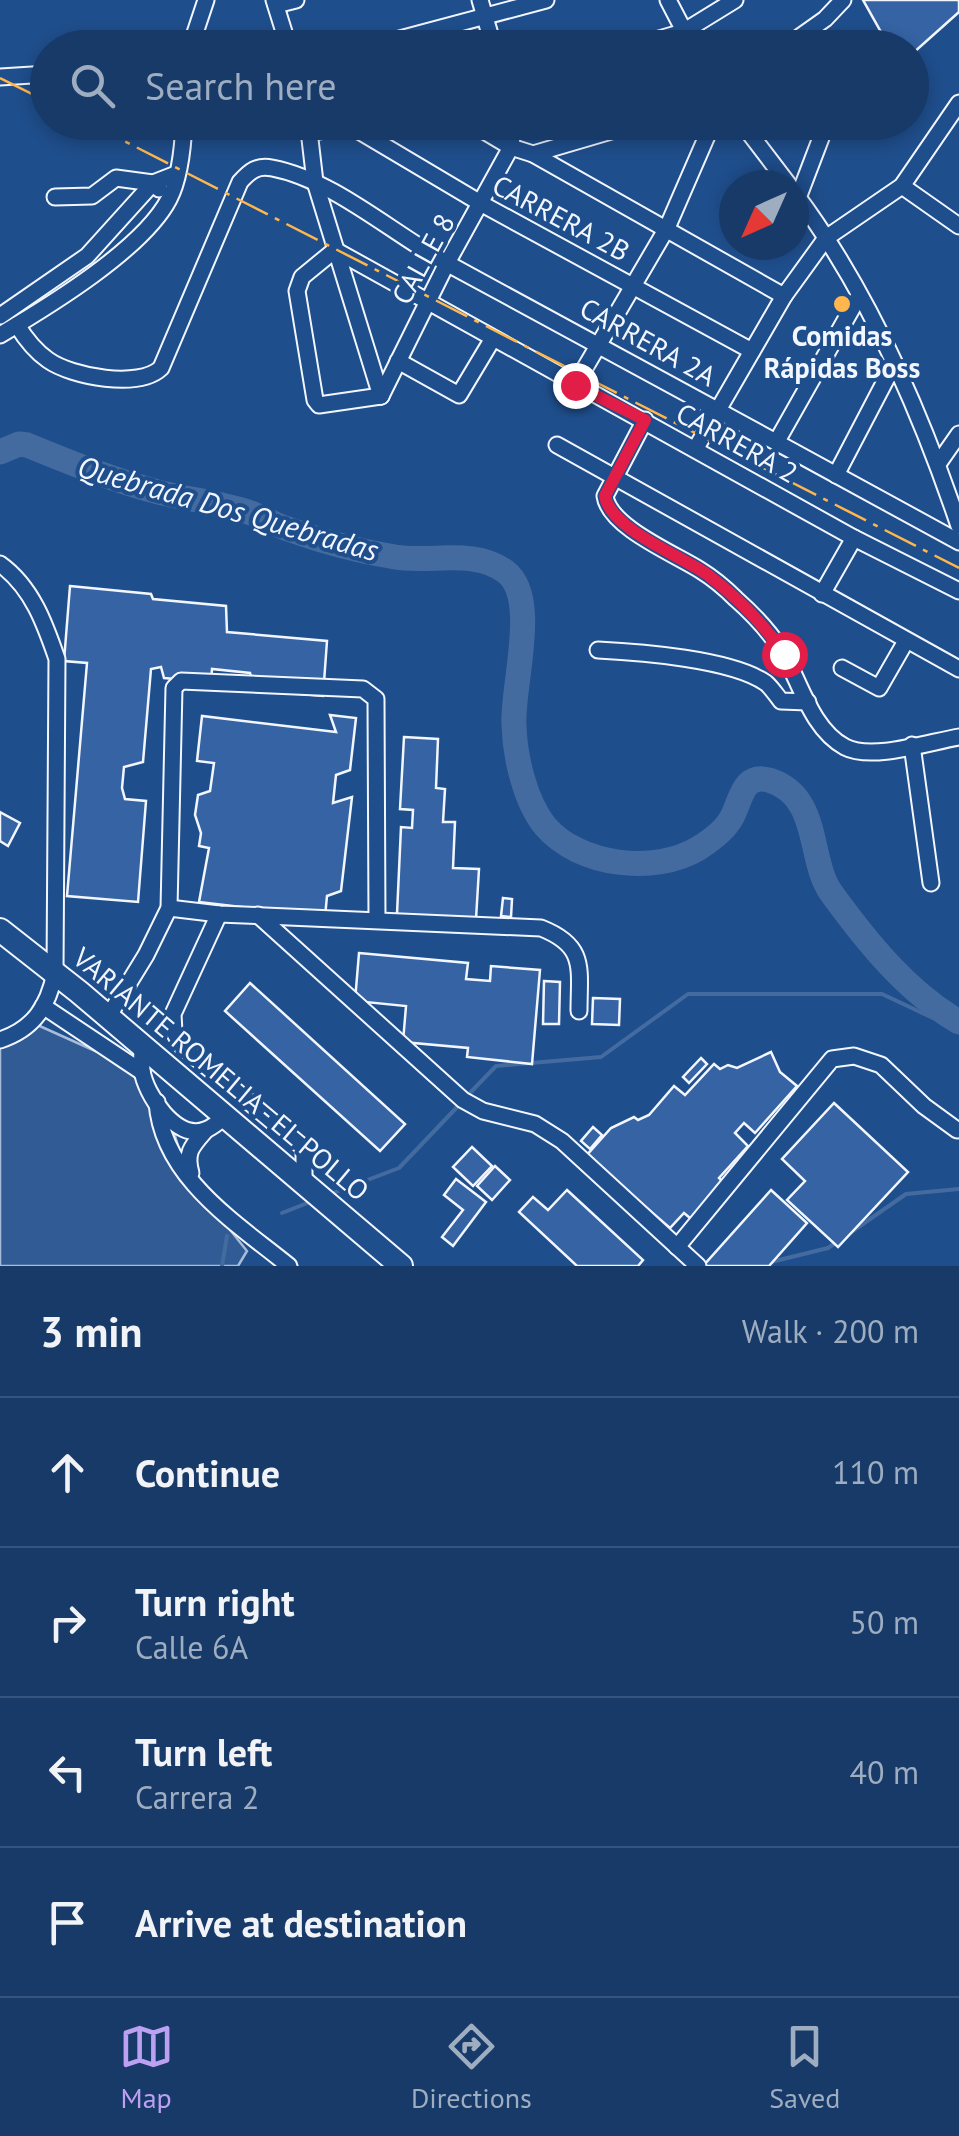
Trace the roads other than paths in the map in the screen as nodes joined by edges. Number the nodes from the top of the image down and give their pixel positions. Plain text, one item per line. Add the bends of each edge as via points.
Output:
1 (206, 0) edge
2 (296, 0) edge
3 (480, 0) edge
4 (546, 0) edge
5 (668, 0) edge
6 (735, 0) edge
7 (842, 2) edge
8 (275, 3) edge
9 (484, 17) junction
10 (196, 30) edge
11 (284, 30) edge
12 (435, 30) edge
13 (488, 30) edge
14 (683, 30) edge
15 (687, 30) edge
16 (807, 30) edge
17 (30, 75) edge
18 (0, 77) edge
19 (959, 103) edge
20 (183, 140) edge
21 (310, 140) edge
22 (380, 140) edge
23 (500, 140) edge
24 (512, 140) edge
25 (581, 140) edge
26 (705, 140) edge
27 (755, 140) edge
28 (819, 140) edge
29 (511, 147) junction
30 (533, 154) junction
31 (777, 170) edge
32 (804, 170) edge
33 (176, 174) junction
34 (315, 182) junction
35 (153, 183) junction
36 (902, 186) junction
37 (55, 197) dead end
38 (170, 198) junction
39 (482, 204) junction
40 (809, 214) edge
41 (959, 226) edge
42 (667, 228) junction
43 (826, 238) junction
44 (335, 250) junction
45 (447, 263) junction
46 (634, 286) junction
47 (784, 296) junction
48 (859, 296) junction
49 (426, 303) junction
50 (0, 316) edge
51 (17, 325) junction
52 (0, 335) edge
53 (492, 340) junction
54 (602, 344) junction
55 (752, 351) junction
56 (398, 361) junction
57 (893, 366) junction
58 (575, 385) junction
59 (381, 396) junction
60 (718, 410) junction
61 (645, 420) junction
62 (959, 434) edge
63 (778, 442) junction
64 (557, 446) dead end
65 (696, 448) junction
66 (938, 464) junction
67 (836, 475) junction
68 (615, 478) junction
69 (959, 526) edge
70 (854, 538) junction
71 (959, 542) edge
72 (0, 564) edge
73 (959, 590) edge
74 (822, 594) junction
75 (906, 640) junction
76 (598, 650) dead end
77 (842, 668) dead end
78 (959, 669) edge
79 (808, 702) junction
80 (959, 737) edge
81 (912, 745) junction
82 (931, 883) dead end
83 (169, 908) junction
84 (219, 914) junction
85 (258, 915) junction
86 (377, 920) junction
87 (0, 930) edge
88 (55, 972) junction
89 (44, 1006) junction
90 (578, 1012) dead end
91 (108, 1017) junction
92 (0, 1040) edge
93 (142, 1046) junction
94 (142, 1072) junction
95 (157, 1102) junction
96 (215, 1124) junction
97 (957, 1130) edge
98 (317, 1195) junction
99 (209, 1202) junction
100 (677, 1247) junction
101 (289, 1266) edge
102 (401, 1266) edge
103 (698, 1266) edge

1 - 10 street
2 - 8 street
3 - 9 street
4 - 9 street
5 - 14 street
6 - 15 street
7 - 16 street
8 - 11 street
9 - 12 street
9 - 13 street
17 - 18 street
19 - 36 street
20 - 33 street
21 - 34 street
22 - 39 street, CARRERA 2B
23 - 29 street
24 - 29 street
25 - 30 street
26 - 42 street
27 - 31 street
28 - 32 street
29 - 30 street
29 - 39 street, CALLE 8
30 - 42 street
33 - 35 street
33 - 38 street
34 - 44 street
34 - 45 street, CARRERA 2A
34 - 51 street, CARRERA 2A via 260,167 240,182 152,377 68,372 45,358
35 - 37 street via 116,178 92,196
35 - 38 street
35 - 50 street via 87,256
36 - 41 street
36 - 43 street
38 - 51 street via 101,270
39 - 45 street, CALLE 8
39 - 46 street, CARRERA 2B
40 - 43 street
42 - 46 street
42 - 47 street
43 - 47 street
43 - 48 street
44 - 49 street, CARRERA 2
44 - 59 street
44 - 59 street via 296,291 315,400
45 - 49 street, CALLE 8
45 - 54 street, CARRERA 2A
46 - 54 street
46 - 55 street, CARRERA 2B
47 - 55 street
48 - 57 street
48 - 63 street
49 - 53 street, CARRERA 2
49 - 56 street, CALLE 8
51 - 52 street
53 - 56 street via 459,395
53 - 58 street, CARRERA 2
54 - 58 street
54 - 60 street, CARRERA 2A
55 - 60 street
56 - 59 street, CALLE 8
57 - 66 street
57 - 67 street
58 - 61 street, CARRERA 2
60 - 63 street, CARRERA 2A
60 - 65 street
61 - 65 street, CARRERA 2
61 - 68 street
62 - 66 street
63 - 67 street, CARRERA 2A
64 - 68 street
65 - 70 street, CARRERA 2
66 - 69 street
67 - 71 street, CARRERA 2A
68 - 74 street
68 - 79 street via 606,505 754,616 784,654
70 - 73 street, CARRERA 2
70 - 74 street
72 - 88 street via 30,595 57,660
74 - 75 street
75 - 77 street via 879,688
75 - 78 street
76 - 79 street via 720,667 766,683 781,701
79 - 81 street via 845,747 878,752
80 - 81 street
81 - 82 street
83 - 84 street
83 - 86 street via 176,684 363,689 376,699
83 - 91 street
84 - 85 street
84 - 98 street via 173,1014 174,1032 182,1046 304,1148
85 - 86 street
85 - 100 street via 464,1100 483,1112 535,1124 562,1141
86 - 90 street via 554,932 579,962
87 - 88 highway, VARIANTE ROMELIA - EL POLLO
88 - 89 street
88 - 91 highway, VARIANTE ROMELIA - EL POLLO
89 - 92 street via 33,1023
89 - 94 street
91 - 93 highway, VARIANTE ROMELIA - EL POLLO
93 - 94 street
93 - 96 highway, VARIANTE ROMELIA - EL POLLO
94 - 95 street
95 - 96 street via 182,1128
95 - 99 street via 172,1150
96 - 98 highway, VARIANTE ROMELIA - EL POLLO
96 - 99 street via 187,1158
97 - 100 street via 881,1066 854,1056 832,1059
98 - 102 highway, VARIANTE ROMELIA - EL POLLO
99 - 101 street
100 - 103 street

